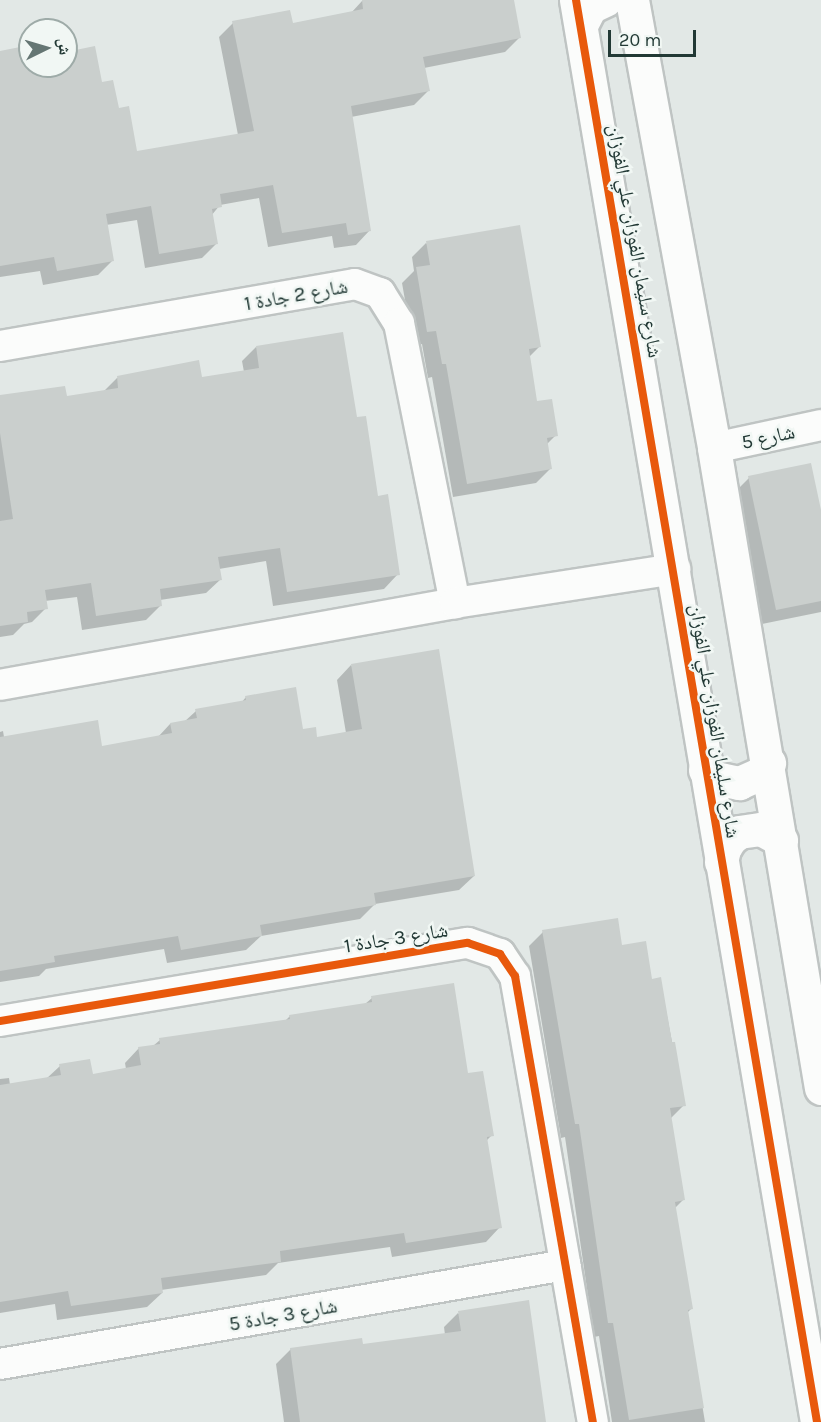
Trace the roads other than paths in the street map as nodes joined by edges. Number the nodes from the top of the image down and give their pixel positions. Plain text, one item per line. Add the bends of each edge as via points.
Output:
1 (605, 0) edge
2 (627, 4) edge
3 (578, 12) edge
4 (0, 346) edge
5 (821, 425) edge
6 (714, 448) junction
7 (675, 569) junction
8 (455, 603) junction
9 (0, 685) edge
10 (769, 763) junction
11 (705, 770) junction
12 (781, 840) junction
13 (721, 862) junction
14 (0, 1021) edge
15 (821, 1089) edge
16 (565, 1265) junction
17 (0, 1364) edge
18 (593, 1422) edge
19 (817, 1422) edge

1 - 3 street
2 - 6 street, شارع سليمان الفوزان علي الفوزان
3 - 7 street, شارع سليمان الفوزان علي الفوزان
4 - 8 street, شارع 2 جادة 1 via 355,284 380,293 399,323
5 - 6 street, شارع 5
6 - 10 street, شارع سليمان الفوزان علي الفوزان
7 - 8 street
7 - 11 street, شارع سليمان الفوزان علي الفوزان
8 - 9 street
10 - 11 street via 751,780 739,783 715,778
10 - 12 street, شارع سليمان الفوزان علي الفوزان
11 - 13 street, شارع سليمان الفوزان علي الفوزان
12 - 13 street via 761,829 739,832 730,839
12 - 15 street, شارع سليمان الفوزان علي الفوزان
13 - 19 street, شارع سليمان الفوزان علي الفوزان
14 - 16 street, شارع 3 جادة 1 via 468,943 500,954 515,976
16 - 17 street, شارع 3 جادة 5
16 - 18 street, شارع 3 جادة 1

